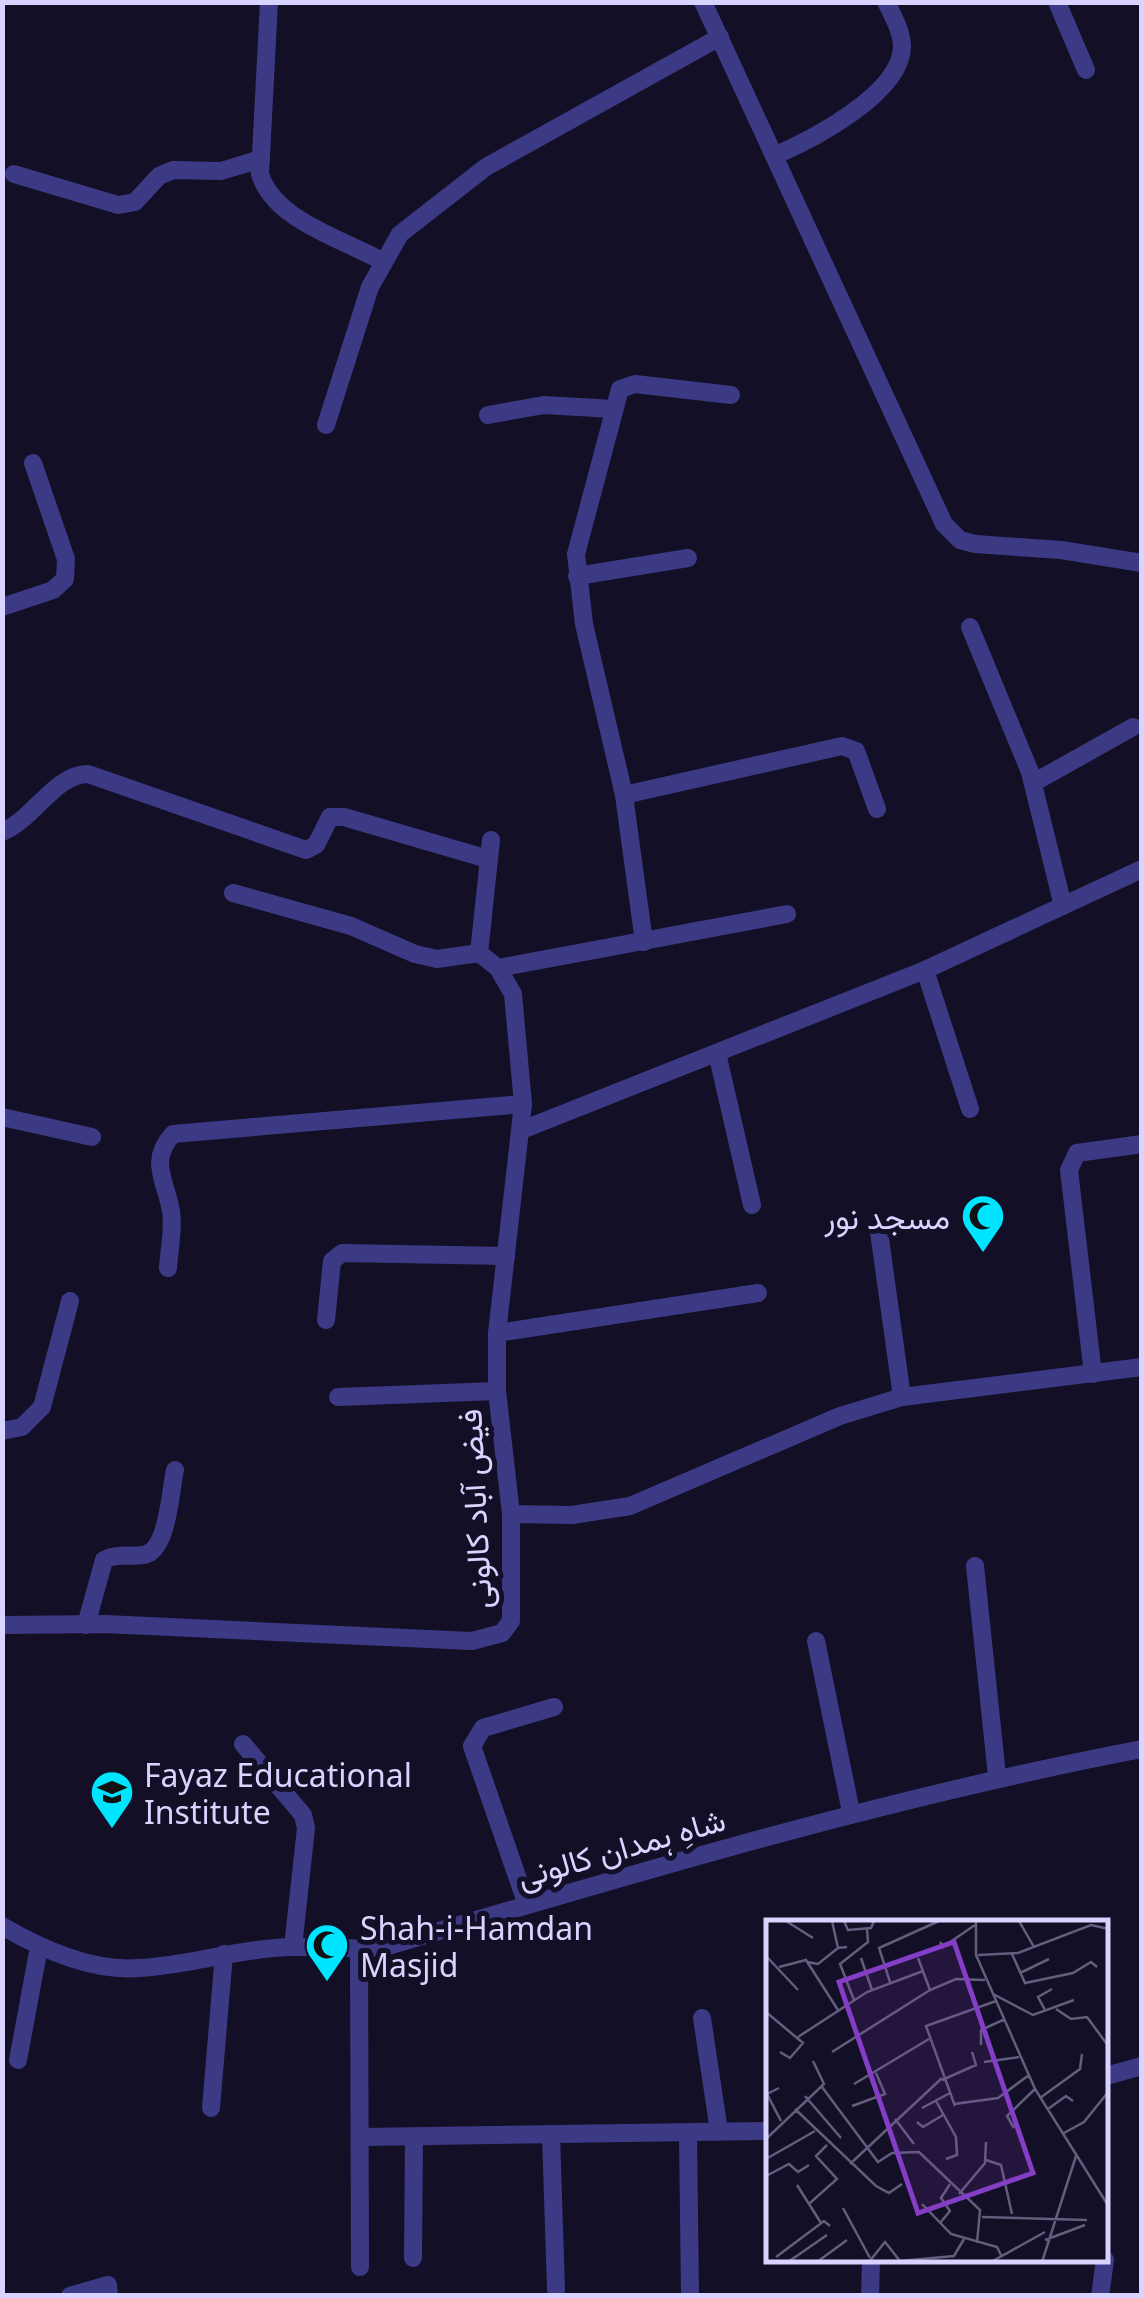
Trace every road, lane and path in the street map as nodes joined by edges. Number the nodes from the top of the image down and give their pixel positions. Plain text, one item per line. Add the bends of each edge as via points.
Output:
1 (270, 2) edge
2 (703, 2) edge
3 (886, 2) edge
4 (1057, 2) edge
5 (720, 37) junction
6 (1086, 70) dead end
7 (774, 156) junction
8 (261, 160) junction
9 (14, 174) dead end
10 (382, 260) junction
11 (730, 395) dead end
12 (613, 409) junction
13 (488, 415) dead end
14 (326, 425) dead end
15 (33, 463) dead end
16 (688, 558) dead end
17 (1142, 563) edge
18 (577, 576) junction
19 (2, 607) edge
20 (970, 627) dead end
21 (1134, 727) dead end
22 (1033, 782) junction
23 (624, 795) junction
24 (877, 808) dead end
25 (2, 832) edge
26 (491, 840) dead end
27 (488, 860) junction
28 (1142, 869) edge
29 (233, 893) dead end
30 (1064, 906) junction
31 (786, 914) dead end
32 (644, 942) junction
33 (479, 954) junction
34 (498, 968) junction
35 (925, 970) junction
36 (718, 1052) junction
37 (523, 1104) junction
38 (970, 1109) dead end
39 (2, 1117) edge
40 (522, 1130) junction
41 (92, 1137) dead end
42 (1142, 1144) edge
43 (752, 1205) dead end
44 (879, 1232) dead end
45 (506, 1256) junction
46 (168, 1268) dead end
47 (758, 1292) dead end
48 (70, 1301) dead end
49 (326, 1320) dead end
50 (497, 1332) junction
51 (1142, 1367) edge
52 (1093, 1374) junction
53 (498, 1390) junction
54 (902, 1397) junction
55 (338, 1398) dead end
56 (2, 1431) edge
57 (174, 1470) dead end
58 (511, 1514) junction
59 (974, 1566) dead end
60 (86, 1624) junction
61 (2, 1625) edge
62 (816, 1641) dead end
63 (554, 1707) dead end
64 (243, 1744) dead end
65 (1142, 1749) edge
66 (997, 1776) junction
67 (851, 1812) junction
68 (528, 1905) junction
69 (2, 1926) edge
70 (39, 1947) junction
71 (293, 1947) junction
72 (359, 1950) junction
73 (224, 1954) junction
74 (702, 2018) dead end
75 (18, 2060) dead end
76 (1142, 2066) edge
77 (1109, 2075) edge
78 (211, 2108) dead end
79 (766, 2130) edge
80 (719, 2132) junction
81 (551, 2134) junction
82 (688, 2134) junction
83 (363, 2137) junction
84 (414, 2138) junction
85 (413, 2258) dead end
86 (870, 2263) edge
87 (1105, 2263) edge
88 (360, 2267) dead end
89 (109, 2290) edge
90 (556, 2290) dead end
91 (70, 2296) edge
92 (690, 2296) edge
93 (870, 2296) edge
94 (1100, 2296) edge

1 - 8 street
2 - 5 street
3 - 7 street via 902,45 894,72 829,130
4 - 6 street
5 - 7 street
5 - 10 street via 486,167 400,234
7 - 17 street via 952,534 975,544
8 - 9 street via 221,171 173,170 158,176 135,202 118,205
8 - 10 street via 264,188 278,205
10 - 14 street
11 - 12 street via 625,385
12 - 13 street via 533,406
12 - 18 street via 582,520
15 - 19 street via 66,559 65,579 53,590
16 - 18 street
18 - 23 street
20 - 22 street
21 - 22 street
22 - 30 street
23 - 24 street via 842,746 856,751
23 - 32 street
25 - 27 street via 71,777 88,774 306,850 316,846 324,822 344,817
26 - 27 street
27 - 33 street
28 - 30 street
29 - 33 street via 351,926 437,960
30 - 35 street
31 - 32 street
32 - 34 street
33 - 34 street
34 - 37 street, فیض آباد کالونی via 513,994
35 - 36 street
35 - 38 street
36 - 40 street
36 - 43 street
37 - 40 street, فیض آباد کالونی
37 - 46 street via 173,1134 158,1169 171,1208
39 - 41 street
40 - 45 street, فیض آباد کالونی
42 - 52 street via 1076,1154 1069,1170
44 - 54 street
45 - 49 street via 342,1252 332,1261
45 - 50 street, فیض آباد کالونی
47 - 50 street
48 - 56 street via 42,1407 22,1427
50 - 53 street, فیض آباد کالونی
51 - 52 street
52 - 54 street
53 - 55 street
53 - 58 street, فیض آباد کالونی
54 - 58 street via 840,1416 630,1506
57 - 60 street via 159,1544 146,1555 104,1560
58 - 60 street, فیض آباد کالونی via 511,1621 487,1640
59 - 66 street
60 - 61 street, فیض آباد کالونی
62 - 67 street
63 - 68 street via 483,1728 472,1746
64 - 71 street via 303,1815
65 - 66 street, شاہِ ہمدان کالونی
66 - 67 street, شاہِ ہمدان کالونی
67 - 68 street, شاہِ ہمدان کالونی
68 - 72 street, شاہِ ہمدان کالونی
69 - 70 street, شاہِ ہمدان کالونی
70 - 73 street, شاہِ ہمدان کالونی via 92,1964 138,1969
70 - 75 street
71 - 72 street, شاہِ ہمدان کالونی
71 - 73 street, شاہِ ہمدان کالونی
72 - 83 street
73 - 78 street
74 - 80 street
76 - 77 street
79 - 80 street
80 - 82 street
81 - 82 street
81 - 84 street
81 - 90 street
82 - 92 street
83 - 84 street
83 - 88 street
84 - 85 street
86 - 93 street
87 - 94 street
89 - 91 street

